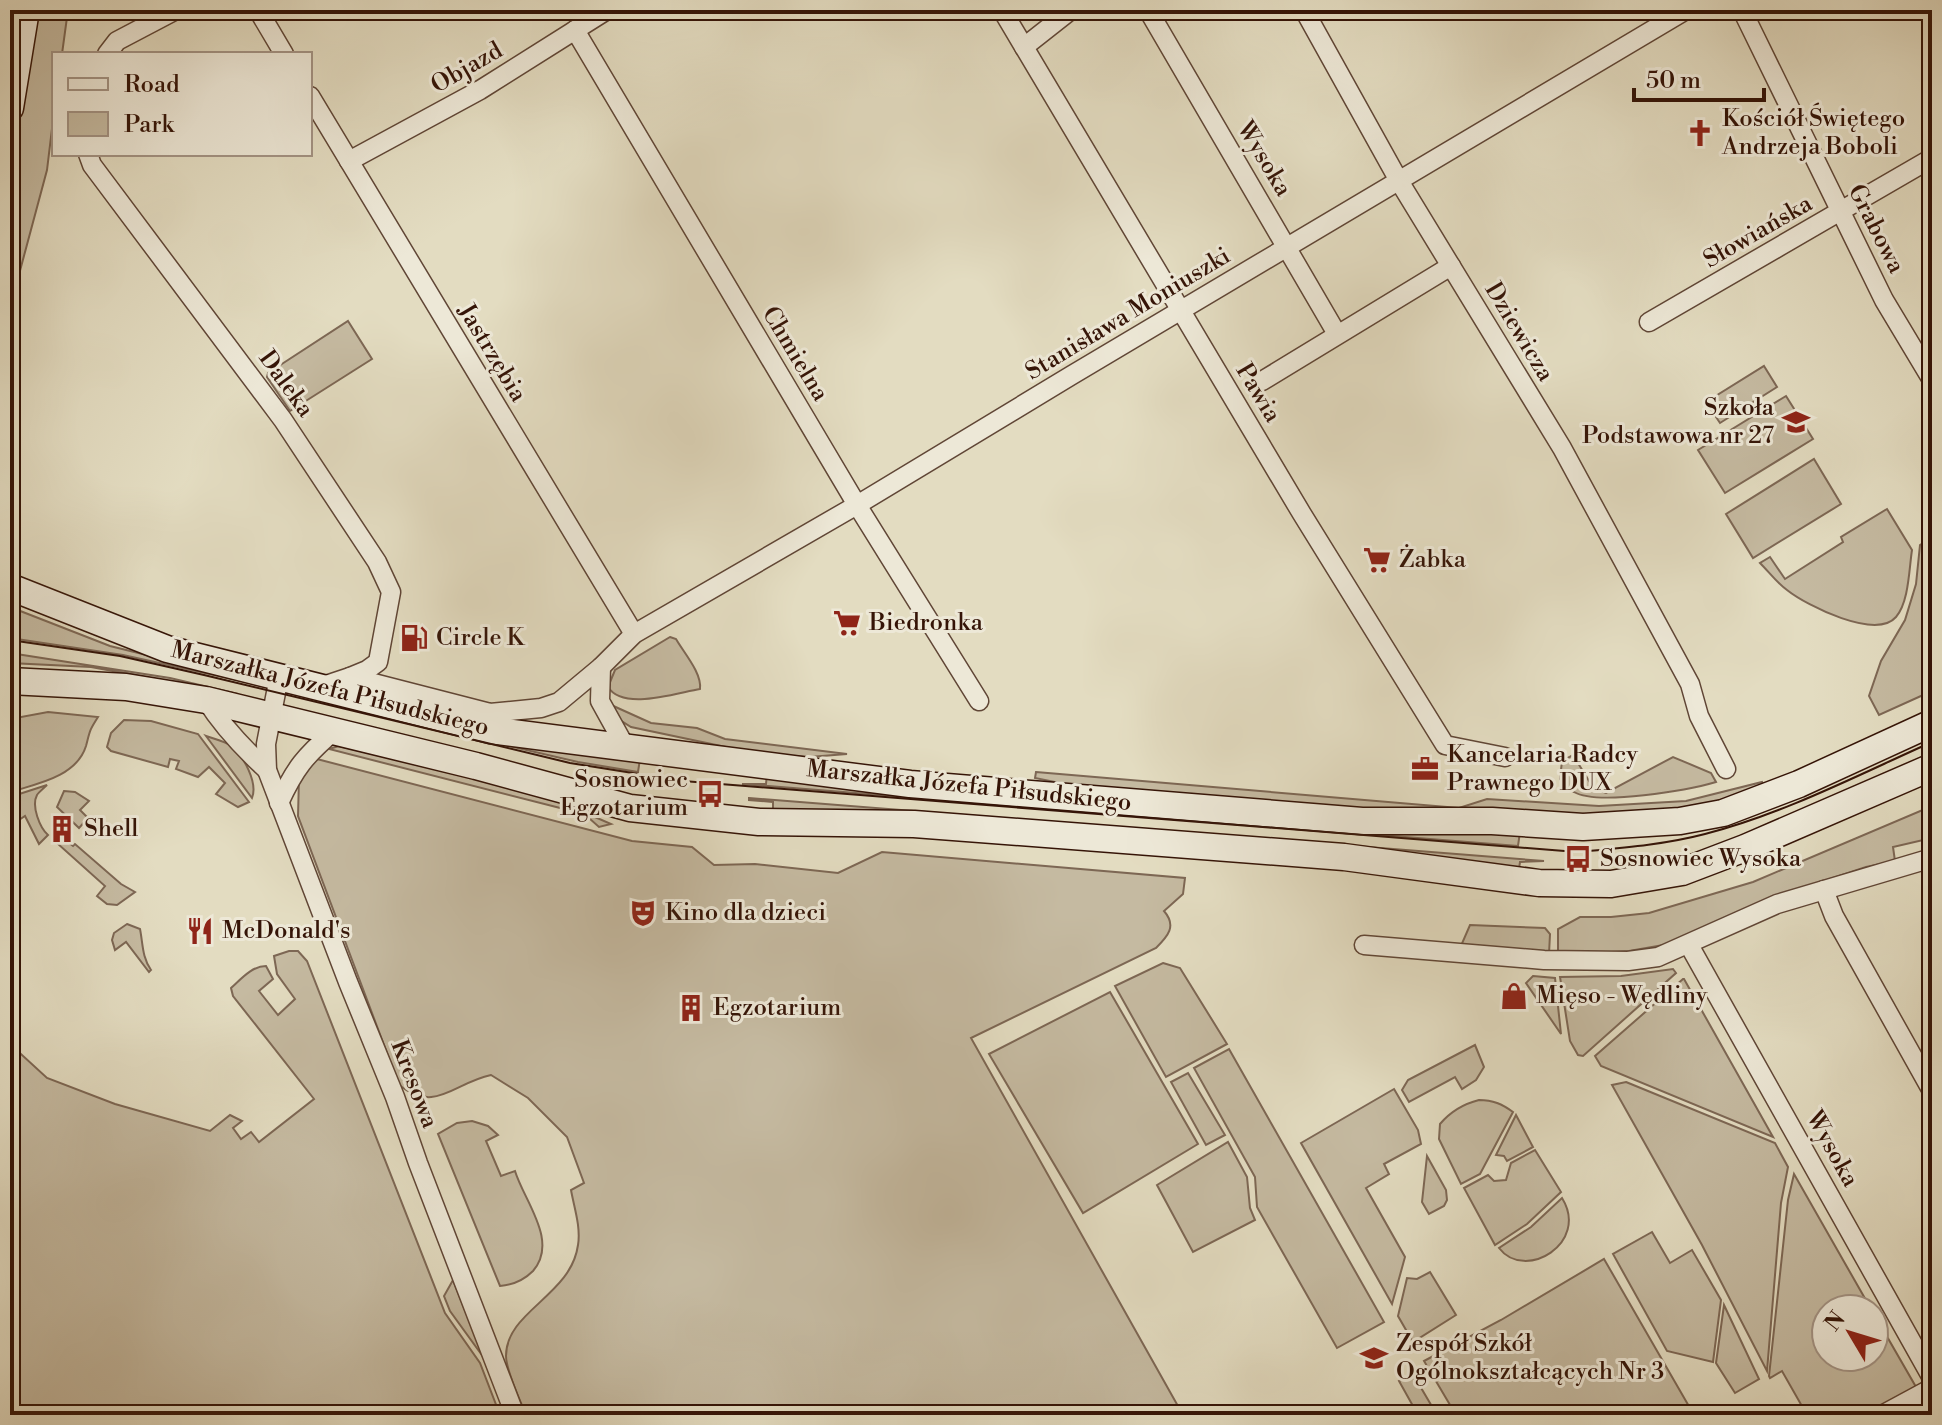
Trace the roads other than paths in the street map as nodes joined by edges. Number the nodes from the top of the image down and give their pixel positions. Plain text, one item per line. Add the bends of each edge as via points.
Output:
1 (26, 10) edge
2 (176, 10) edge
3 (258, 10) edge
4 (607, 10) edge
5 (1002, 10) edge
6 (1071, 10) edge
7 (1148, 10) edge
8 (1304, 10) edge
9 (1686, 10) edge
10 (1742, 10) edge
11 (575, 30) junction
12 (112, 47) edge
13 (1024, 47) junction
14 (283, 52) edge
15 (312, 99) edge
16 (10, 108) edge
17 (89, 156) edge
18 (1932, 158) edge
19 (349, 161) junction
20 (1399, 181) junction
21 (1840, 213) junction
22 (1288, 247) junction
23 (1451, 266) junction
24 (1181, 311) junction
25 (1649, 322) dead end
26 (1337, 334) junction
27 (1932, 380) edge
28 (1262, 381) dead end
29 (857, 505) junction
30 (10, 568) edge
31 (10, 587) edge
32 (51, 603) junction
33 (634, 634) junction
34 (601, 667) junction
35 (279, 677) junction
36 (350, 677) junction
37 (10, 681) edge
38 (51, 683) junction
39 (320, 687) junction
40 (10, 693) edge
41 (206, 700) junction
42 (979, 701) dead end
43 (271, 715) junction
44 (1932, 723) edge
45 (334, 731) junction
46 (626, 748) junction
47 (1505, 757) dead end
48 (1932, 767) edge
49 (1726, 769) dead end
50 (267, 770) junction
51 (279, 803) junction
52 (1932, 858) edge
53 (1824, 890) junction
54 (1364, 945) dead end
55 (1689, 945) junction
56 (1932, 1091) edge
57 (1932, 1378) edge
58 (1932, 1388) edge
59 (515, 1415) edge
60 (1882, 1415) edge

1 - 16 main road
2 - 12 street
3 - 14 street
4 - 11 street, Objazd
5 - 13 street, Pawia
6 - 13 street
7 - 22 street, Wysoka
8 - 20 street, Dziewicza
9 - 20 street, Stanisława Moniuszki
10 - 21 street, Grabowa
11 - 19 street, Objazd via 480,90
11 - 29 street, Chmielna
13 - 24 street, Pawia
15 - 19 street, Jastrzębia
17 - 36 street, Daleka via 283,420 377,562 391,592 378,662
18 - 21 street, Słowiańska
19 - 33 street, Jastrzębia
20 - 22 street, Stanisława Moniuszki
20 - 23 street, Dziewicza
21 - 25 street, Słowiańska
21 - 27 street, Grabowa
22 - 24 street, Stanisława Moniuszki
22 - 26 street, Wysoka
23 - 26 street
23 - 49 street, Dziewicza via 1633,575 1690,684 1699,716
24 - 29 street, Stanisława Moniuszki
24 - 47 street, Pawia via 1445,745
26 - 28 street
29 - 33 street, Stanisława Moniuszki
29 - 42 street, Chmielna
30 - 32 main road
31 - 32 main road, Marszałka Józefa Piłsudskiego
32 - 35 main road, Marszałka Józefa Piłsudskiego via 167,649
33 - 34 street, Stanisława Moniuszki
34 - 36 street, Stanisława Moniuszki via 569,696 550,705 490,713
34 - 46 street via 600,701
35 - 39 main road, Marszałka Józefa Piłsudskiego
35 - 43 street
36 - 39 street
37 - 38 main road, Marszałka Józefa Piłsudskiego
38 - 40 main road
38 - 41 main road, Marszałka Józefa Piłsudskiego via 126,687
39 - 46 main road, Marszałka Józefa Piłsudskiego via 490,730
41 - 43 main road, Marszałka Józefa Piłsudskiego
41 - 50 street
43 - 45 main road, Marszałka Józefa Piłsudskiego
43 - 50 street
44 - 46 main road, Marszałka Józefa Piłsudskiego via 1723,813 1583,827 1362,821 970,790
45 - 48 main road, Marszałka Józefa Piłsudskiego via 645,810 759,822 914,824 1344,857 1539,883 1611,884 1682,872
45 - 51 street via 295,769
50 - 51 street, Kresowa
51 - 59 street, Kresowa
52 - 53 street
53 - 55 street via 1777,904
53 - 56 street
54 - 55 street via 1544,960 1628,961
55 - 57 street, Wysoka
58 - 60 street

